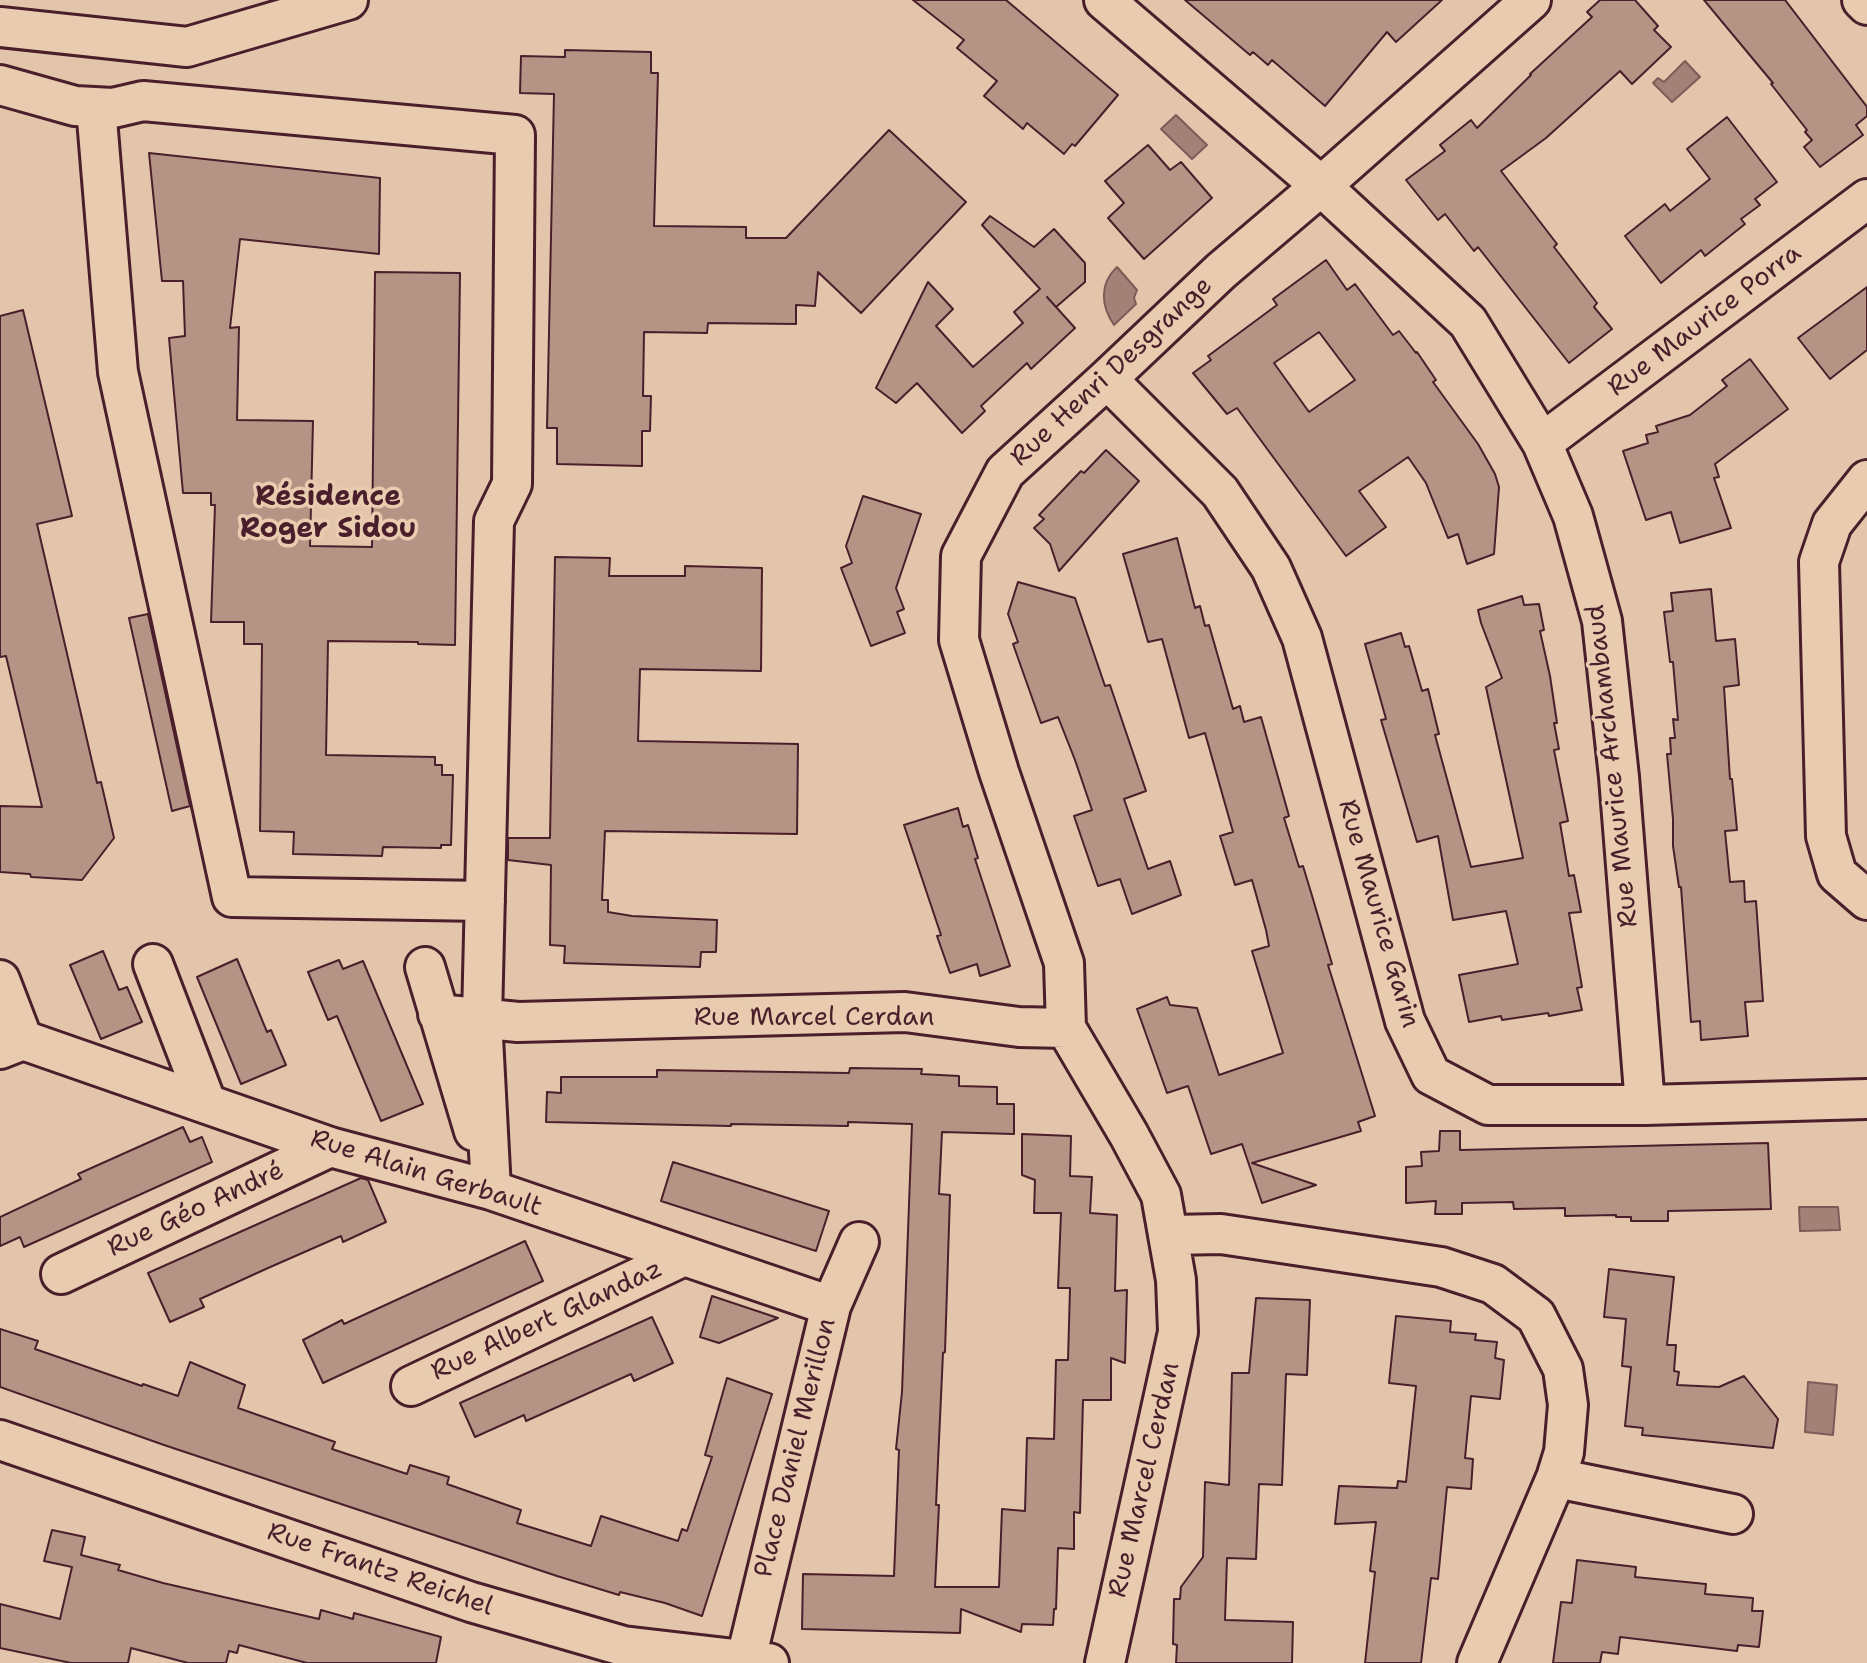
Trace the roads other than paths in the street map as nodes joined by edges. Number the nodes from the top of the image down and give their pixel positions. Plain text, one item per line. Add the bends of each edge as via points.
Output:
1 (1104, 0) edge
2 (1531, 0) edge
3 (1863, 0) edge
4 (342, 2) edge
5 (1867, 5) edge
6 (0, 27) edge
7 (0, 85) edge
8 (96, 107) junction
9 (1321, 186) junction
10 (1867, 200) edge
11 (1107, 379) junction
12 (1542, 443) junction
13 (1867, 480) edge
14 (1867, 900) edge
15 (485, 901) junction
16 (153, 964) dead end
17 (425, 967) dead end
18 (0, 980) edge
19 (438, 1014) junction
20 (482, 1018) junction
21 (1066, 1028) junction
22 (11, 1044) edge
23 (1867, 1099) edge
24 (206, 1102) junction
25 (1645, 1105) junction
26 (330, 1147) junction
27 (491, 1190) junction
28 (1170, 1235) junction
29 (859, 1242) dead end
30 (684, 1256) junction
31 (61, 1274) dead end
32 (831, 1306) junction
33 (411, 1386) dead end
34 (0, 1440) edge
35 (1556, 1478) junction
36 (1733, 1514) dead end
37 (757, 1661) edge
38 (1105, 1663) edge
39 (1476, 1663) edge

1 - 9 street, Rue Maurice Archambaud
2 - 9 street, Rue Henri Desgrange
3 - 5 street
4 - 6 street via 187,47
7 - 8 street via 75,106
8 - 15 street via 118,372 232,897
8 - 15 street via 143,102 515,135 512,484 494,521
9 - 11 street, Rue Henri Desgrange via 1221,271
9 - 12 street, Rue Maurice Archambaud via 1468,322
10 - 12 street, Rue Maurice Porra
11 - 21 street, Rue Henri Desgrange via 1005,472 961,556 959,640 1064,963
11 - 25 street, Rue Maurice Garin via 1220,492 1272,568 1302,638 1405,1021 1431,1076 1488,1105
12 - 25 street, Rue Maurice Archambaud via 1573,516 1602,621
13 - 14 street via 1832,524 1819,562 1826,836 1837,874
15 - 20 street
16 - 24 street
17 - 19 street
18 - 22 street, Rue Alain Gerbault
19 - 20 street, Rue Marcel Cerdan
19 - 27 street
20 - 21 street, Rue Marcel Cerdan via 518,1022 905,1012 1019,1027
20 - 27 street
21 - 28 street, Rue Marcel Cerdan via 1161,1195
22 - 24 street, Rue Alain Gerbault
23 - 25 street, Rue Maurice Garin
24 - 26 street, Rue Alain Gerbault
26 - 27 street, Rue Alain Gerbault
26 - 31 street, Rue Géo André
27 - 30 street, Rue Alain Gerbault
28 - 35 street via 1221,1234 1441,1267 1493,1284 1536,1316 1563,1369 1569,1405
28 - 38 street, Rue Marcel Cerdan via 1178,1332
29 - 32 street, Place Daniel Merillon
30 - 32 street, Rue Alain Gerbault
30 - 33 street, Rue Albert Glandaz
32 - 37 street, Place Daniel Merillon
34 - 37 street, Rue Frantz Reichel via 471,1602 624,1646
35 - 36 street
35 - 39 street

